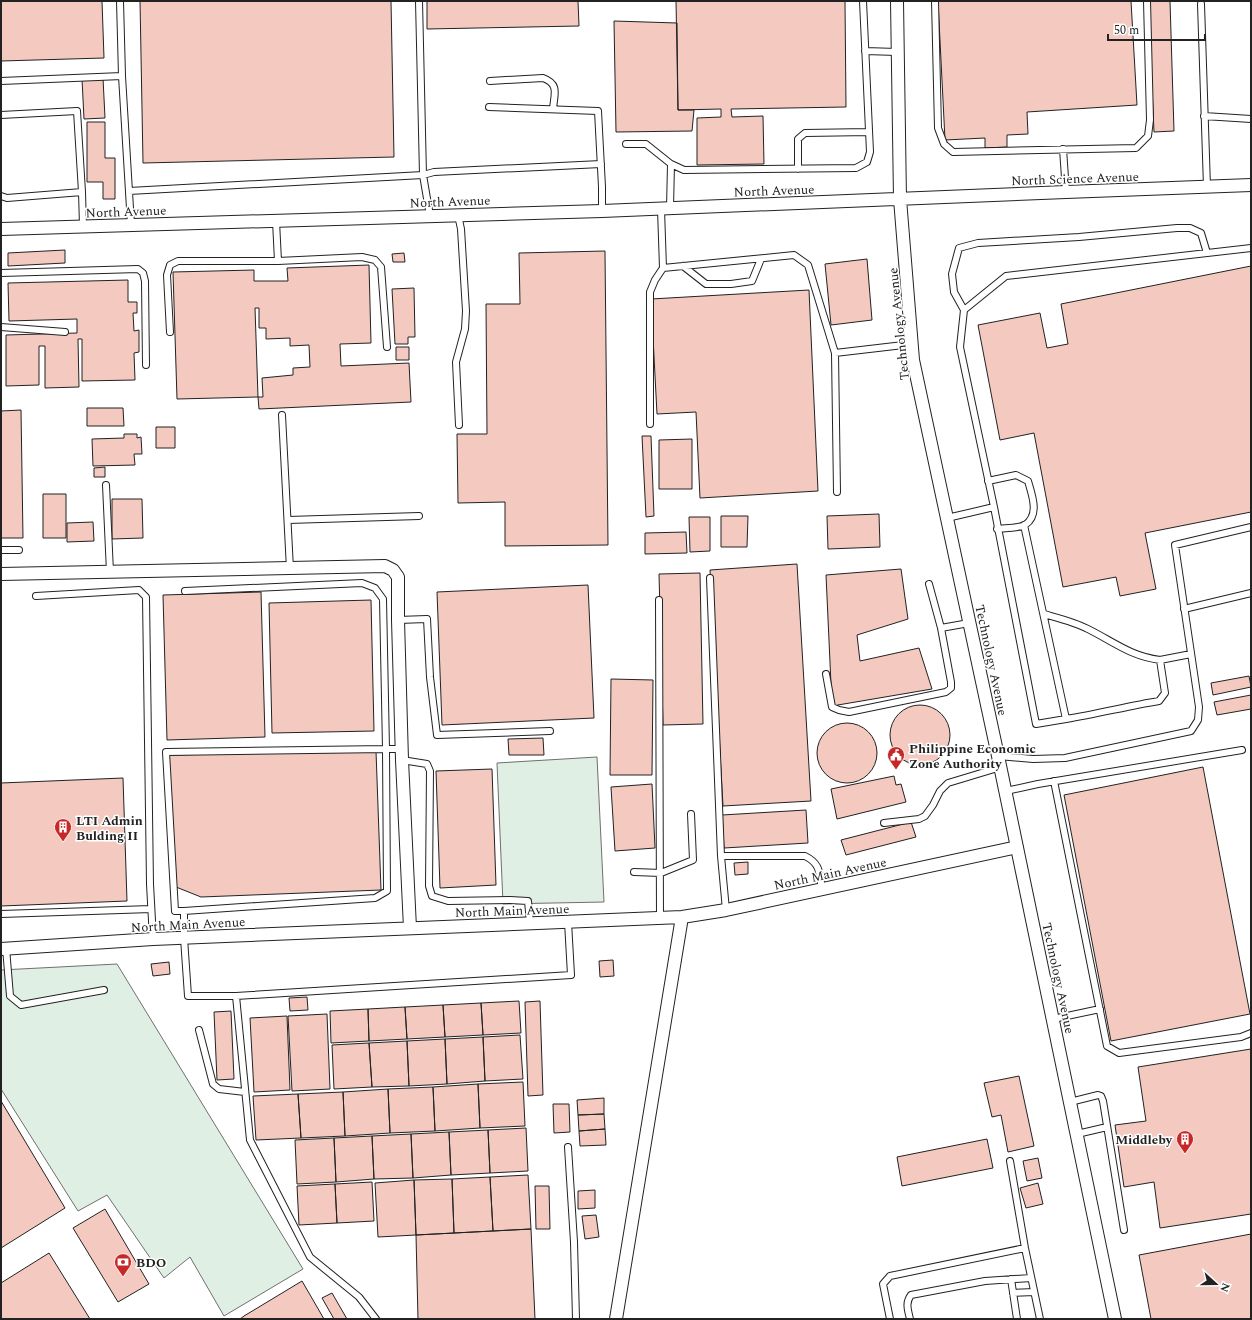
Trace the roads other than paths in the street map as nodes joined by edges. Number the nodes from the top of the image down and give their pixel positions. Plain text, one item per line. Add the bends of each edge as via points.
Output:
1 (120, 1) edge
2 (419, 1) edge
3 (863, 1) edge
4 (896, 1) edge
5 (935, 1) edge
6 (1147, 1) edge
7 (1201, 4) dead end
8 (865, 51) junction
9 (897, 52) junction
10 (122, 76) junction
11 (1, 81) edge
12 (490, 81) dead end
13 (489, 107) dead end
14 (553, 109) junction
15 (1, 114) edge
16 (1204, 116) junction
17 (1251, 119) edge
18 (869, 132) junction
19 (626, 144) dead end
20 (1063, 149) junction
21 (601, 164) junction
22 (671, 164) junction
23 (798, 169) junction
24 (424, 175) junction
25 (1251, 185) edge
26 (1207, 187) junction
27 (129, 191) junction
28 (82, 192) junction
29 (1066, 192) junction
30 (1, 196) edge
31 (900, 199) junction
32 (666, 208) junction
33 (602, 211) junction
34 (458, 215) junction
35 (430, 216) junction
36 (276, 221) junction
37 (131, 225) junction
38 (83, 226) junction
39 (1, 229) edge
40 (1251, 248) edge
41 (1207, 253) junction
42 (761, 259) junction
43 (278, 261) junction
44 (683, 266) junction
45 (662, 268) junction
46 (1, 273) edge
47 (964, 310) junction
48 (1, 327) edge
49 (65, 332) dead end
50 (170, 332) dead end
51 (912, 344) junction
52 (387, 346) dead end
53 (836, 353) junction
54 (146, 365) dead end
55 (282, 415) dead end
56 (650, 424) dead end
57 (459, 425) dead end
58 (988, 481) junction
59 (106, 485) dead end
60 (837, 492) dead end
61 (994, 507) junction
62 (419, 516) dead end
63 (947, 518) junction
64 (288, 520) junction
65 (1024, 525) junction
66 (1251, 527) edge
67 (997, 529) junction
68 (1, 550) edge
69 (20, 550) dead end
70 (290, 569) junction
71 (110, 572) junction
72 (1, 574) edge
73 (710, 578) dead end
74 (929, 584) dead end
75 (185, 591) dead end
76 (1251, 593) edge
77 (36, 596) dead end
78 (659, 600) dead end
79 (1184, 609) junction
80 (1044, 614) junction
81 (398, 620) junction
82 (969, 623) junction
83 (941, 628) junction
84 (1191, 654) junction
85 (1160, 660) junction
86 (826, 674) dead end
87 (1066, 719) junction
88 (550, 731) dead end
89 (386, 749) junction
90 (1242, 750) dead end
91 (402, 755) junction
92 (1000, 762) junction
93 (1054, 781) junction
94 (1006, 791) junction
95 (691, 814) dead end
96 (884, 823) dead end
97 (1017, 847) junction
98 (721, 856) junction
99 (634, 872) dead end
100 (661, 873) junction
101 (822, 890) junction
102 (151, 909) junction
103 (726, 910) junction
104 (184, 911) junction
105 (1, 914) edge
106 (682, 917) junction
107 (660, 918) junction
108 (568, 922) junction
109 (530, 924) junction
110 (410, 928) junction
111 (184, 938) junction
112 (152, 939) junction
113 (4, 948) edge
114 (104, 990) dead end
115 (236, 996) junction
116 (1100, 1009) junction
117 (1053, 1019) junction
118 (199, 1030) dead end
119 (1251, 1033) edge
120 (245, 1092) junction
121 (1070, 1102) junction
122 (1107, 1127) junction
123 (1077, 1134) junction
124 (568, 1147) dead end
125 (1010, 1161) dead end
126 (1124, 1230) dead end
127 (1025, 1248) junction
128 (1031, 1278) junction
129 (1011, 1279) junction
130 (1034, 1292) junction
131 (1013, 1294) junction
132 (376, 1319) edge
133 (576, 1319) edge
134 (616, 1319) edge
135 (890, 1319) edge
136 (910, 1319) edge
137 (1017, 1319) edge
138 (1040, 1319) edge
139 (1115, 1319) edge

1 - 10 lane
2 - 24 lane
3 - 8 lane
4 - 9 street, Technology Avenue
5 - 20 lane via 938,128 944,144 953,152
6 - 20 lane via 1150,120 1148,136 1136,148
7 - 16 lane
8 - 9 lane
8 - 18 lane
9 - 31 street, Technology Avenue
10 - 11 lane
10 - 27 lane
12 - 14 lane via 543,78 551,81 554,86
13 - 14 lane
14 - 21 lane via 598,111
15 - 28 lane via 77,111
16 - 17 lane
16 - 26 lane
18 - 23 lane via 870,152 867,162 856,168
18 - 23 lane via 805,133 798,139
19 - 22 lane via 646,144
20 - 29 lane
21 - 24 lane via 434,172
21 - 33 lane
22 - 23 lane via 684,170
22 - 32 lane
24 - 27 lane
24 - 35 lane
25 - 26 street, North Science Avenue
26 - 29 street, North Science Avenue
27 - 37 lane
28 - 30 lane via 7,198
28 - 38 lane
29 - 31 street, North Science Avenue
31 - 32 street, North Avenue
31 - 51 street, Technology Avenue
32 - 33 street, North Avenue
32 - 45 lane
33 - 34 street, North Avenue
34 - 35 street, North Avenue
34 - 57 lane via 466,311 465,329 456,362
35 - 36 street, North Avenue
36 - 37 street, North Avenue
36 - 43 lane
37 - 38 street, North Avenue
38 - 39 street, North Avenue
40 - 41 lane
41 - 47 lane via 1006,276
41 - 47 lane via 1201,233 1190,228 978,242 960,248 952,274 954,292
42 - 44 lane
42 - 44 lane via 752,281 731,284 706,284
42 - 53 lane via 794,255 808,266
43 - 50 lane via 178,261 170,266 167,275
43 - 52 lane via 362,257 375,260 381,267
44 - 45 lane
45 - 56 lane via 650,292
46 - 54 lane via 138,269 143,273 145,281
47 - 58 lane via 960,347
48 - 49 lane
51 - 53 lane
51 - 63 street, Technology Avenue via 913,360
53 - 60 lane
55 - 64 lane
58 - 61 lane
58 - 65 lane via 1016,475 1028,481 1034,503 1032,518
59 - 71 lane
61 - 63 lane
61 - 67 lane
62 - 64 lane
63 - 82 street, Technology Avenue
64 - 70 lane
65 - 67 lane
65 - 80 lane
66 - 79 lane via 1174,545
67 - 87 lane via 1036,724
68 - 69 lane
70 - 71 street
70 - 81 street via 385,566 398,576
71 - 72 street
73 - 98 lane
74 - 83 lane
75 - 89 lane via 362,583 375,588 383,599
76 - 79 lane
77 - 102 lane via 139,590 146,597
78 - 100 lane
79 - 84 lane
80 - 85 lane via 1087,628 1137,655
80 - 87 lane
81 - 88 lane via 427,619 437,735
81 - 91 street
82 - 83 lane
82 - 92 street, Technology Avenue
83 - 86 lane via 951,682 951,688 946,692 849,712 832,706
84 - 85 lane
84 - 92 lane via 1199,707 1198,720 1191,731 1065,758
85 - 87 lane via 1165,693 1159,701
89 - 91 lane
89 - 104 lane via 387,891 375,898
89 - 104 lane via 166,752 175,912
90 - 93 lane
91 - 109 lane via 427,764 430,771 429,886 432,896 448,901 528,901
91 - 110 street
92 - 94 street, Technology Avenue
92 - 96 lane via 948,783 925,816
93 - 94 lane
93 - 116 lane
94 - 97 street, Technology Avenue
95 - 100 lane via 693,860
97 - 101 street, North Main Avenue
97 - 117 street, Technology Avenue
98 - 101 lane via 805,856 813,860 819,870
98 - 103 lane
99 - 100 lane
100 - 107 lane
101 - 103 street, North Main Avenue
102 - 105 lane
102 - 112 lane
103 - 106 street, North Main Avenue
104 - 111 lane
106 - 107 street, North Main Avenue
106 - 134 street
107 - 108 street, North Main Avenue
108 - 109 street, North Main Avenue
108 - 115 lane via 570,975
109 - 110 street, North Main Avenue
110 - 111 street, North Main Avenue
111 - 112 street, North Main Avenue
111 - 115 lane via 188,996
112 - 113 street, North Main Avenue
113 - 114 lane via 10,996 21,1005
115 - 120 lane
116 - 117 lane
116 - 119 lane via 1107,1046 1119,1053 1241,1037
117 - 121 street, Technology Avenue
118 - 120 lane via 213,1084 219,1089
120 - 132 lane via 250,1140 310,1257 359,1297
121 - 122 lane via 1101,1096
121 - 123 street, Technology Avenue
122 - 123 lane
122 - 126 lane
123 - 139 street, Technology Avenue
124 - 133 lane
125 - 127 lane
127 - 128 lane
127 - 135 lane via 890,1276 883,1284
128 - 129 lane
128 - 130 lane
129 - 131 lane
129 - 136 lane via 985,1281 911,1295 906,1305
130 - 131 lane
130 - 138 lane
131 - 137 lane

